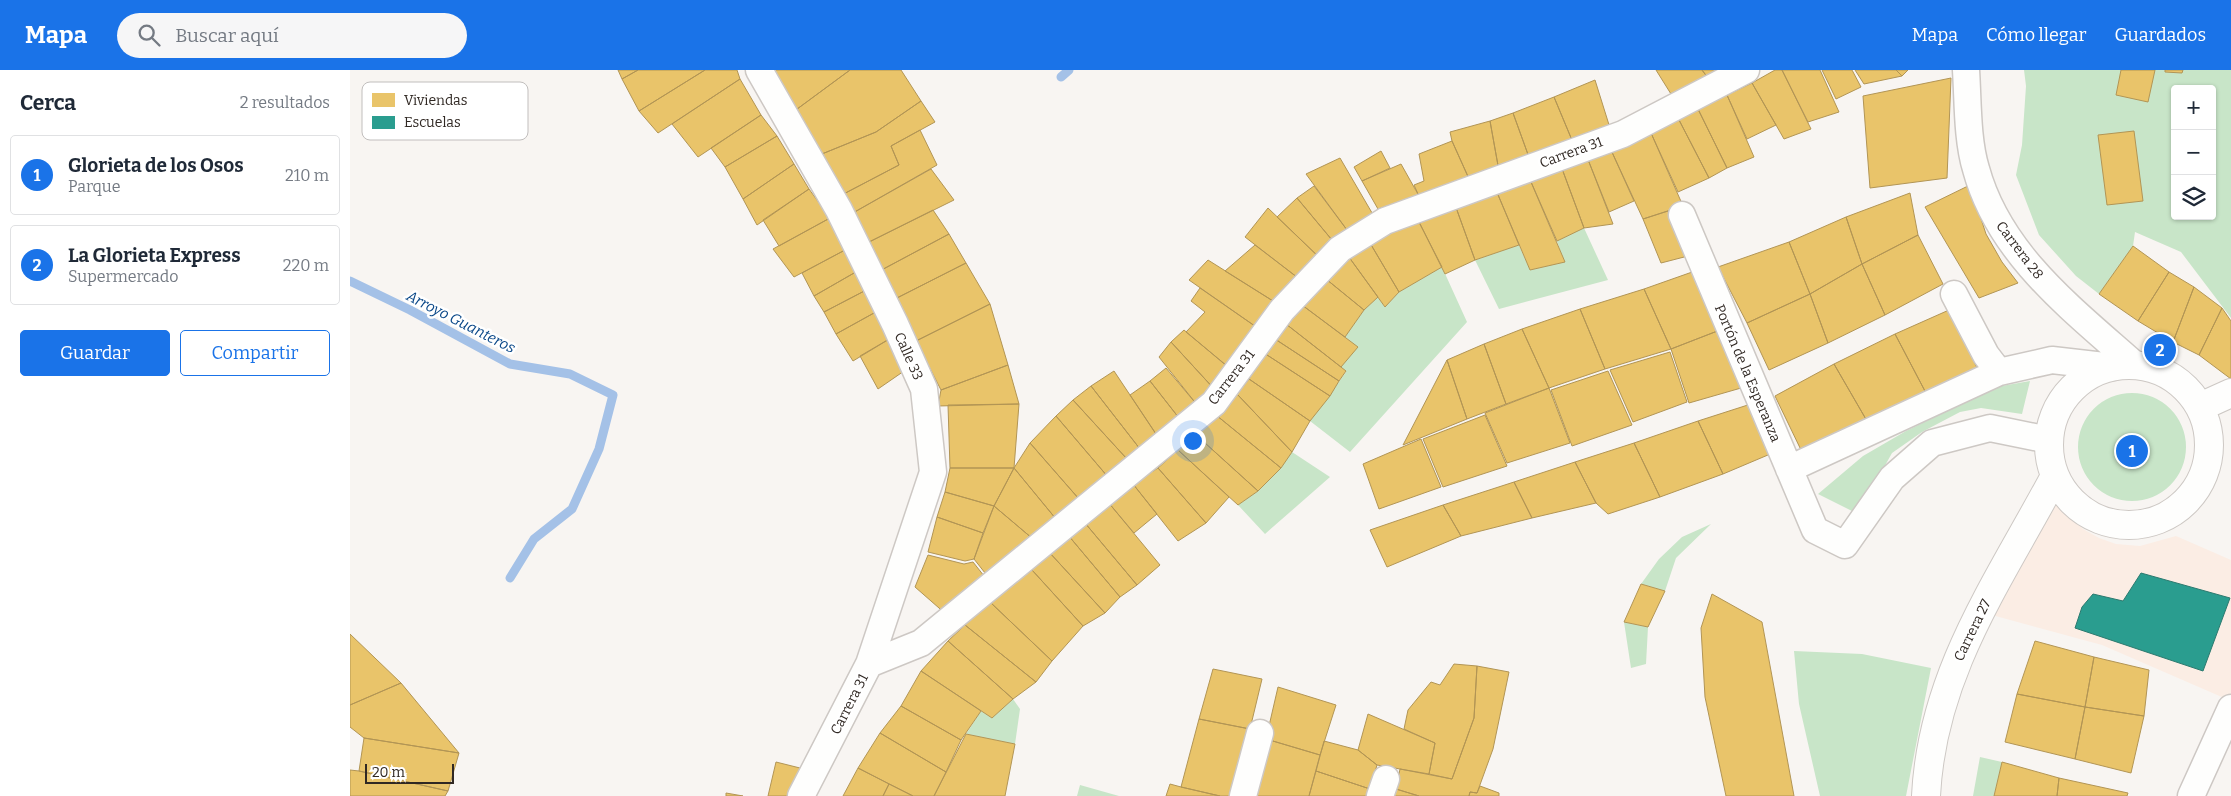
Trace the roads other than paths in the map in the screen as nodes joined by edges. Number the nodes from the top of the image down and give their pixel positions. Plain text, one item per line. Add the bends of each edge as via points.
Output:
1 (759, 70) edge
2 (1746, 70) edge
3 (1966, 70) edge
4 (1682, 216) dead end
5 (1954, 294) dead end
6 (2124, 366) junction
7 (1999, 372) junction
8 (2231, 393) edge
9 (2200, 407) junction
10 (2220, 432) edge
11 (2049, 440) junction
12 (1789, 470) junction
13 (2055, 476) junction
14 (869, 664) junction
15 (2231, 708) edge
16 (1260, 733) dead end
17 (802, 796) edge
18 (1243, 796) edge
19 (1926, 796) edge
20 (2192, 796) edge

1 - 14 street, Calle 33 via 839,210 896,324 924,389 934,472
2 - 14 street, Carrera 31 via 1623,134 1385,221 1340,249 1282,310 1214,403 921,642
3 - 6 street, Carrera 28 via 1975,168 1992,212 2012,243 2051,290
4 - 12 street, Portón de la Esperanza
5 - 7 street via 1986,355
6 - 7 street via 2052,360
6 - 9 main road via 2161,372 2183,386
6 - 11 main road via 2091,374 2073,387 2056,412
7 - 12 street
8 - 9 main road
9 - 10 main road
10 - 13 main road via 2210,451 2204,476 2193,494 2160,519 2140,524 2118,524 2098,519 2065,494
11 - 12 street, Portón de la Esperanza via 1990,428 1932,443 1892,478 1845,545 1815,530
11 - 13 main road
13 - 19 main road, Carrera 27 via 1958,656 1932,739
14 - 17 street, Carrera 31
15 - 20 street
16 - 18 street

